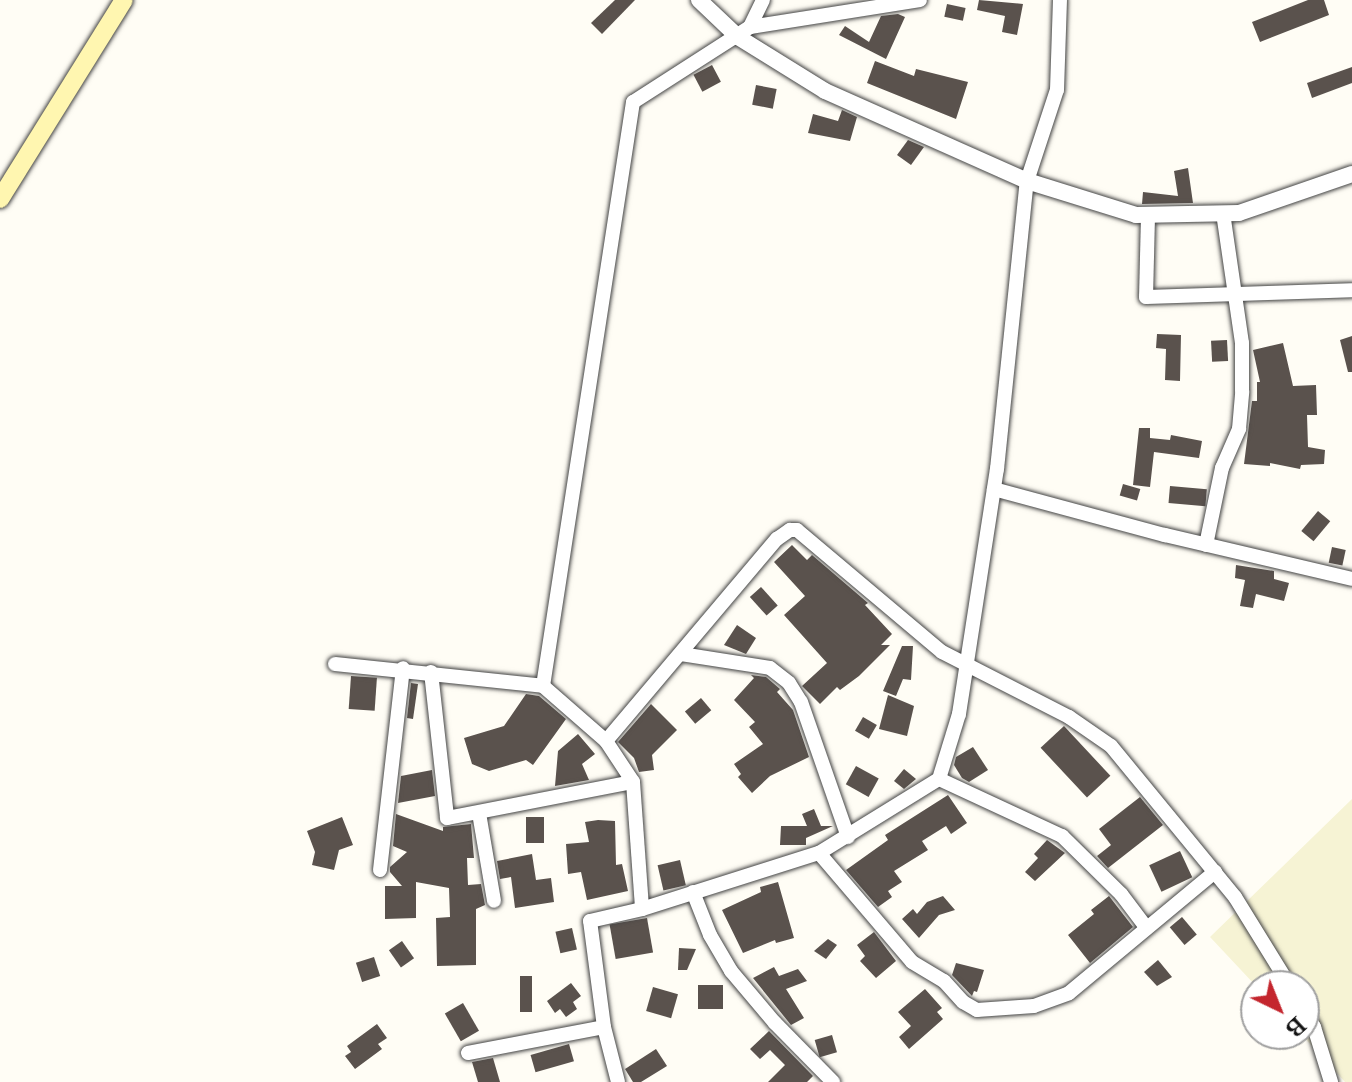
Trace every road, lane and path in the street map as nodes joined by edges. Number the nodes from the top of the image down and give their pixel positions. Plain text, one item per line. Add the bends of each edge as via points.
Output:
1 (124, 0) edge
2 (699, 0) edge
3 (763, 0) edge
4 (920, 0) edge
5 (1060, 0) edge
6 (744, 32) junction
7 (1352, 174) edge
8 (1027, 181) junction
9 (0, 199) edge
10 (1223, 213) junction
11 (1148, 216) junction
12 (1352, 290) edge
13 (1235, 293) junction
14 (994, 489) junction
15 (1206, 545) junction
16 (1352, 579) edge
17 (681, 654) junction
18 (335, 664) dead end
19 (965, 665) junction
20 (403, 668) junction
21 (431, 672) junction
22 (543, 686) junction
23 (606, 741) junction
24 (939, 779) junction
25 (633, 782) junction
26 (479, 813) junction
27 (848, 837) junction
28 (819, 853) junction
29 (380, 870) dead end
30 (1215, 872) junction
31 (693, 892) junction
32 (494, 901) dead end
33 (642, 909) junction
34 (1146, 927) junction
35 (1279, 970) edge
36 (604, 1027) junction
37 (1320, 1046) edge
38 (468, 1053) dead end
39 (618, 1082) edge
40 (833, 1082) edge
41 (1331, 1082) edge

1 - 9 main road
2 - 6 street
3 - 6 street
4 - 6 street
5 - 8 street via 1057,90
6 - 8 street via 825,91
6 - 22 street via 633,102
7 - 10 street via 1239,213
8 - 11 street
8 - 14 street
10 - 11 street
10 - 13 street
11 - 13 street via 1146,297
12 - 13 street
13 - 15 street via 1242,343 1239,429 1222,468
14 - 15 street
14 - 19 street
15 - 16 street
17 - 19 street via 777,539 797,530 942,652
17 - 23 street
17 - 27 street via 770,668 789,683 806,716
18 - 20 street
19 - 24 street via 959,714
19 - 30 street via 1069,717 1111,746
20 - 21 street
20 - 29 street
21 - 22 street
21 - 26 street via 444,815 450,819
22 - 23 street
23 - 25 street
24 - 27 street
24 - 34 street via 1062,836 1121,894
25 - 26 street
25 - 33 street
26 - 32 street
27 - 28 street
28 - 31 street
28 - 34 street via 912,962 977,1010 1056,1000
30 - 34 street
30 - 35 street
31 - 33 street
31 - 40 street via 731,971
33 - 36 street via 590,921
36 - 38 street
36 - 39 street
37 - 41 street

